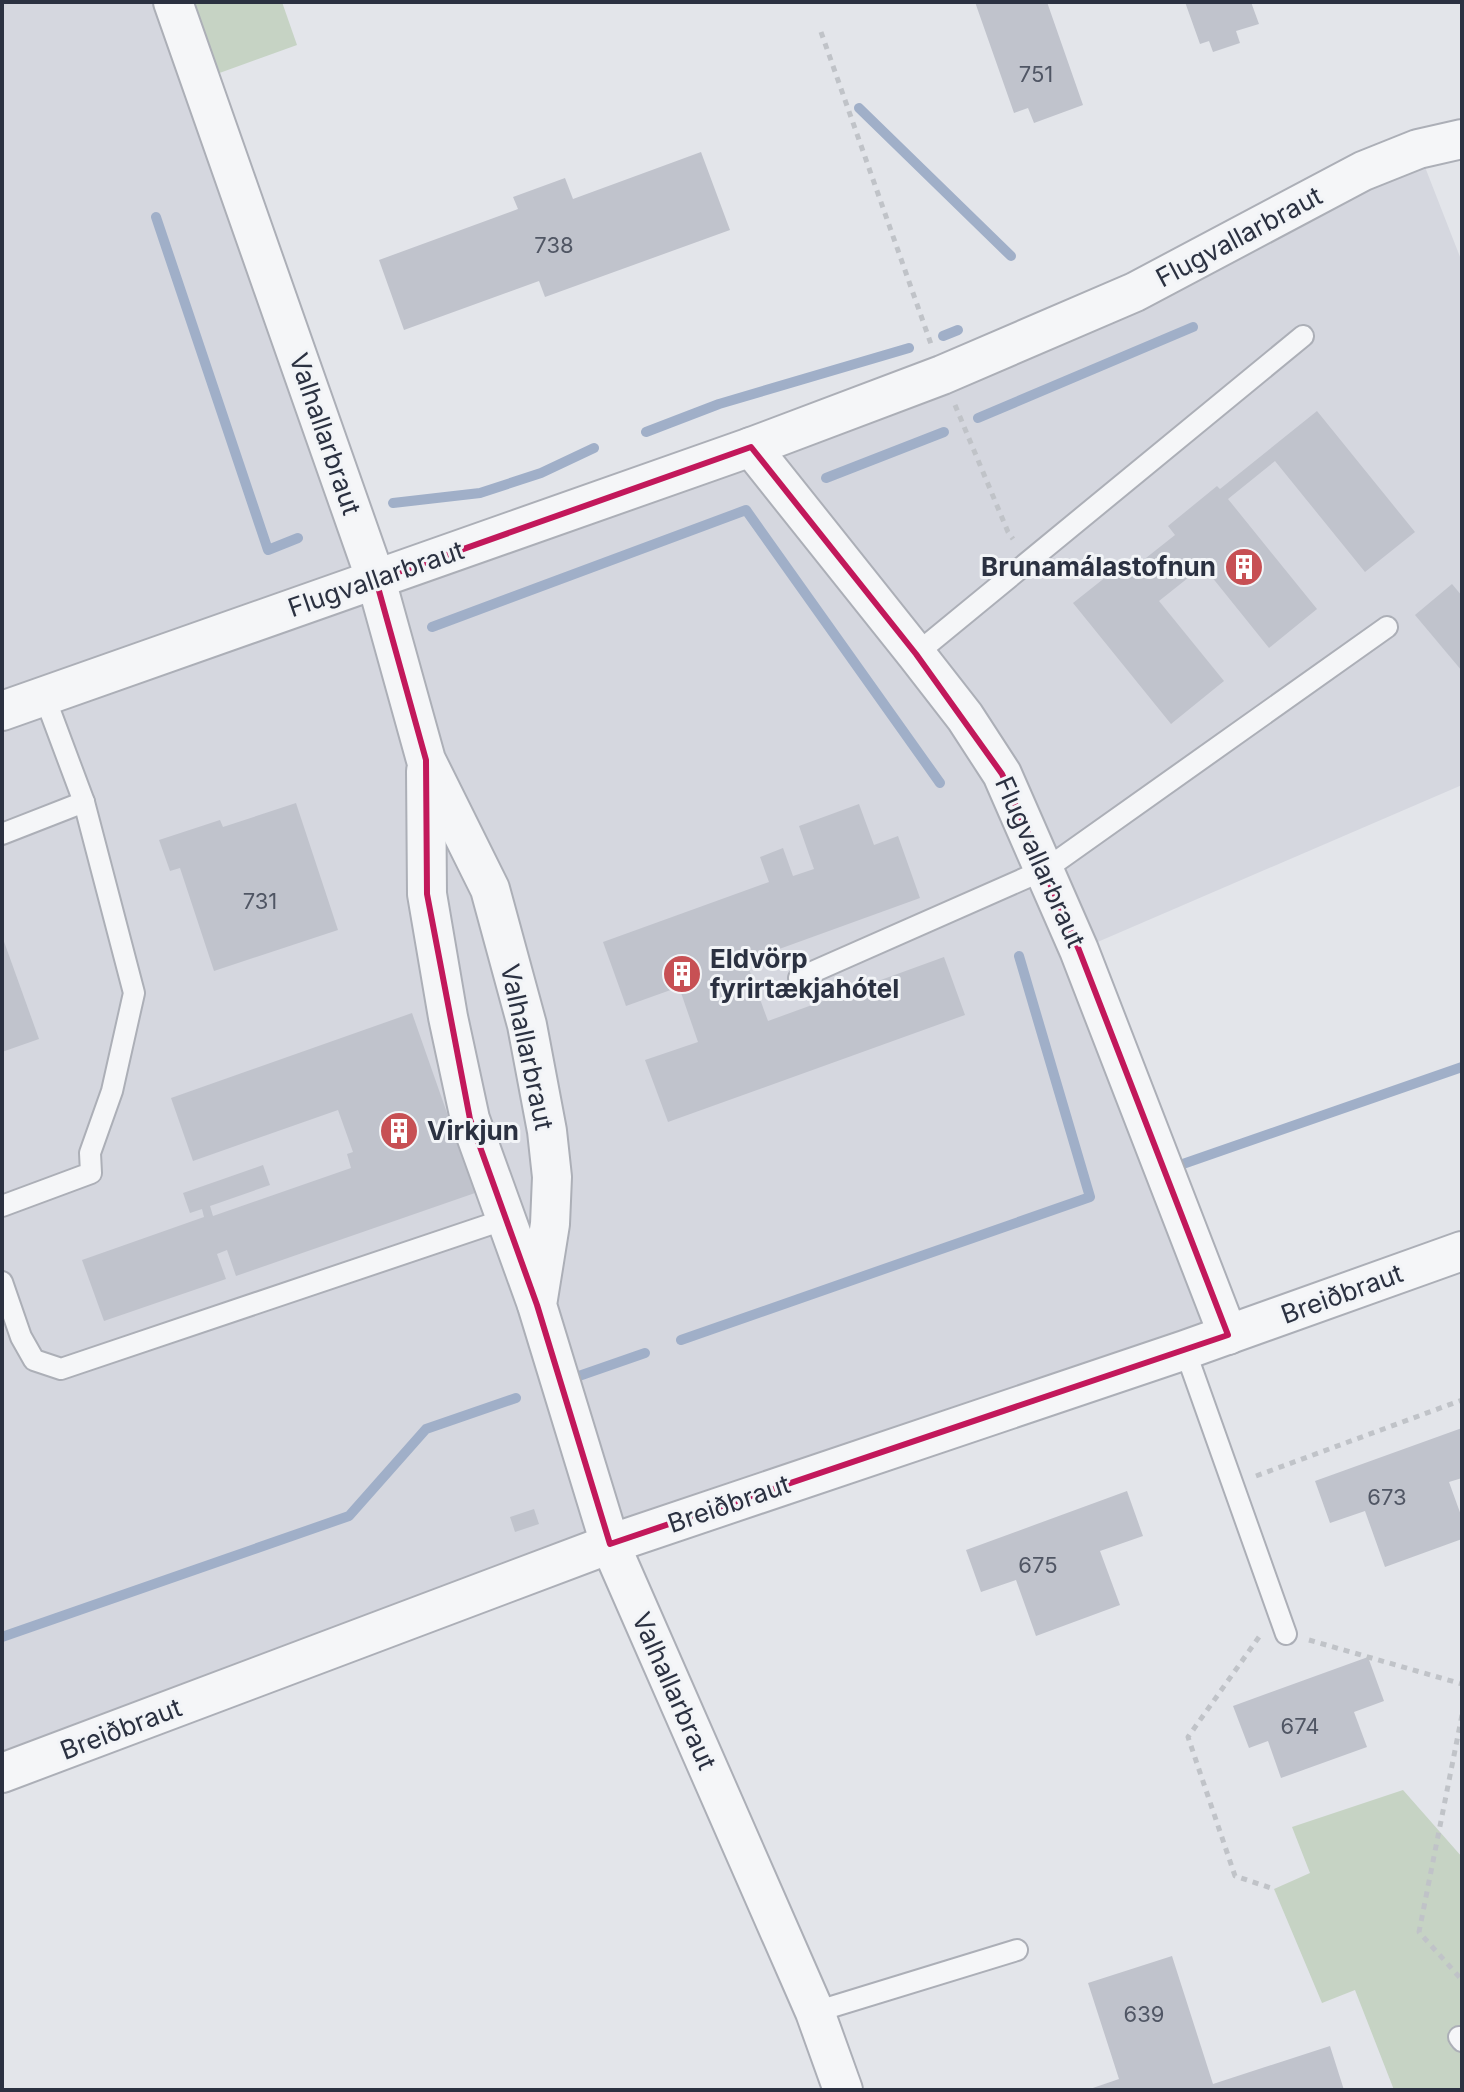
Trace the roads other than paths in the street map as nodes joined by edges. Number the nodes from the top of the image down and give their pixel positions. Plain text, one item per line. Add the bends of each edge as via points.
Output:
1 (173, 2) edge
2 (1462, 139) edge
3 (1303, 336) dead end
4 (751, 447) junction
5 (376, 580) junction
6 (1387, 627) dead end
7 (916, 654) junction
8 (44, 695) junction
9 (2, 711) edge
10 (426, 760) junction
11 (84, 802) junction
12 (2, 834) edge
13 (1046, 869) junction
14 (799, 978) dead end
15 (2, 1206) edge
16 (506, 1219) junction
17 (1462, 1251) edge
18 (2, 1282) edge
19 (537, 1305) junction
20 (1228, 1335) junction
21 (1185, 1350) junction
22 (610, 1544) junction
23 (1286, 1634) road end
24 (2, 1773) edge
25 (1017, 1950) dead end
26 (815, 2012) junction
27 (843, 2090) edge

1 - 5 street, Valhallarbraut
2 - 4 street, Flugvallarbraut via 1418,149 1363,171 1135,292 942,375
3 - 7 lane
4 - 5 street, Flugvallarbraut
4 - 7 street, Flugvallarbraut
5 - 8 street, Flugvallarbraut
5 - 10 street, Valhallarbraut
6 - 13 lane
7 - 13 street, Flugvallarbraut via 1002,774
8 - 9 street, Flugvallarbraut
8 - 11 lane
10 - 16 street via 427,894 448,1017 470,1119
10 - 19 street, Valhallarbraut via 490,889 527,1025 552,1177
11 - 12 lane
11 - 15 lane via 134,993 112,1091 90,1153 91,1173
13 - 14 lane
13 - 20 street, Flugvallarbraut
16 - 18 lane via 61,1369 34,1360
16 - 19 street
17 - 20 street, Breiðbraut
19 - 22 street, Valhallarbraut
20 - 21 street, Breiðbraut
21 - 22 street, Breiðbraut
21 - 23 lane
22 - 24 street, Breiðbraut
22 - 26 street, Valhallarbraut
25 - 26 lane
26 - 27 street, Valhallarbraut

